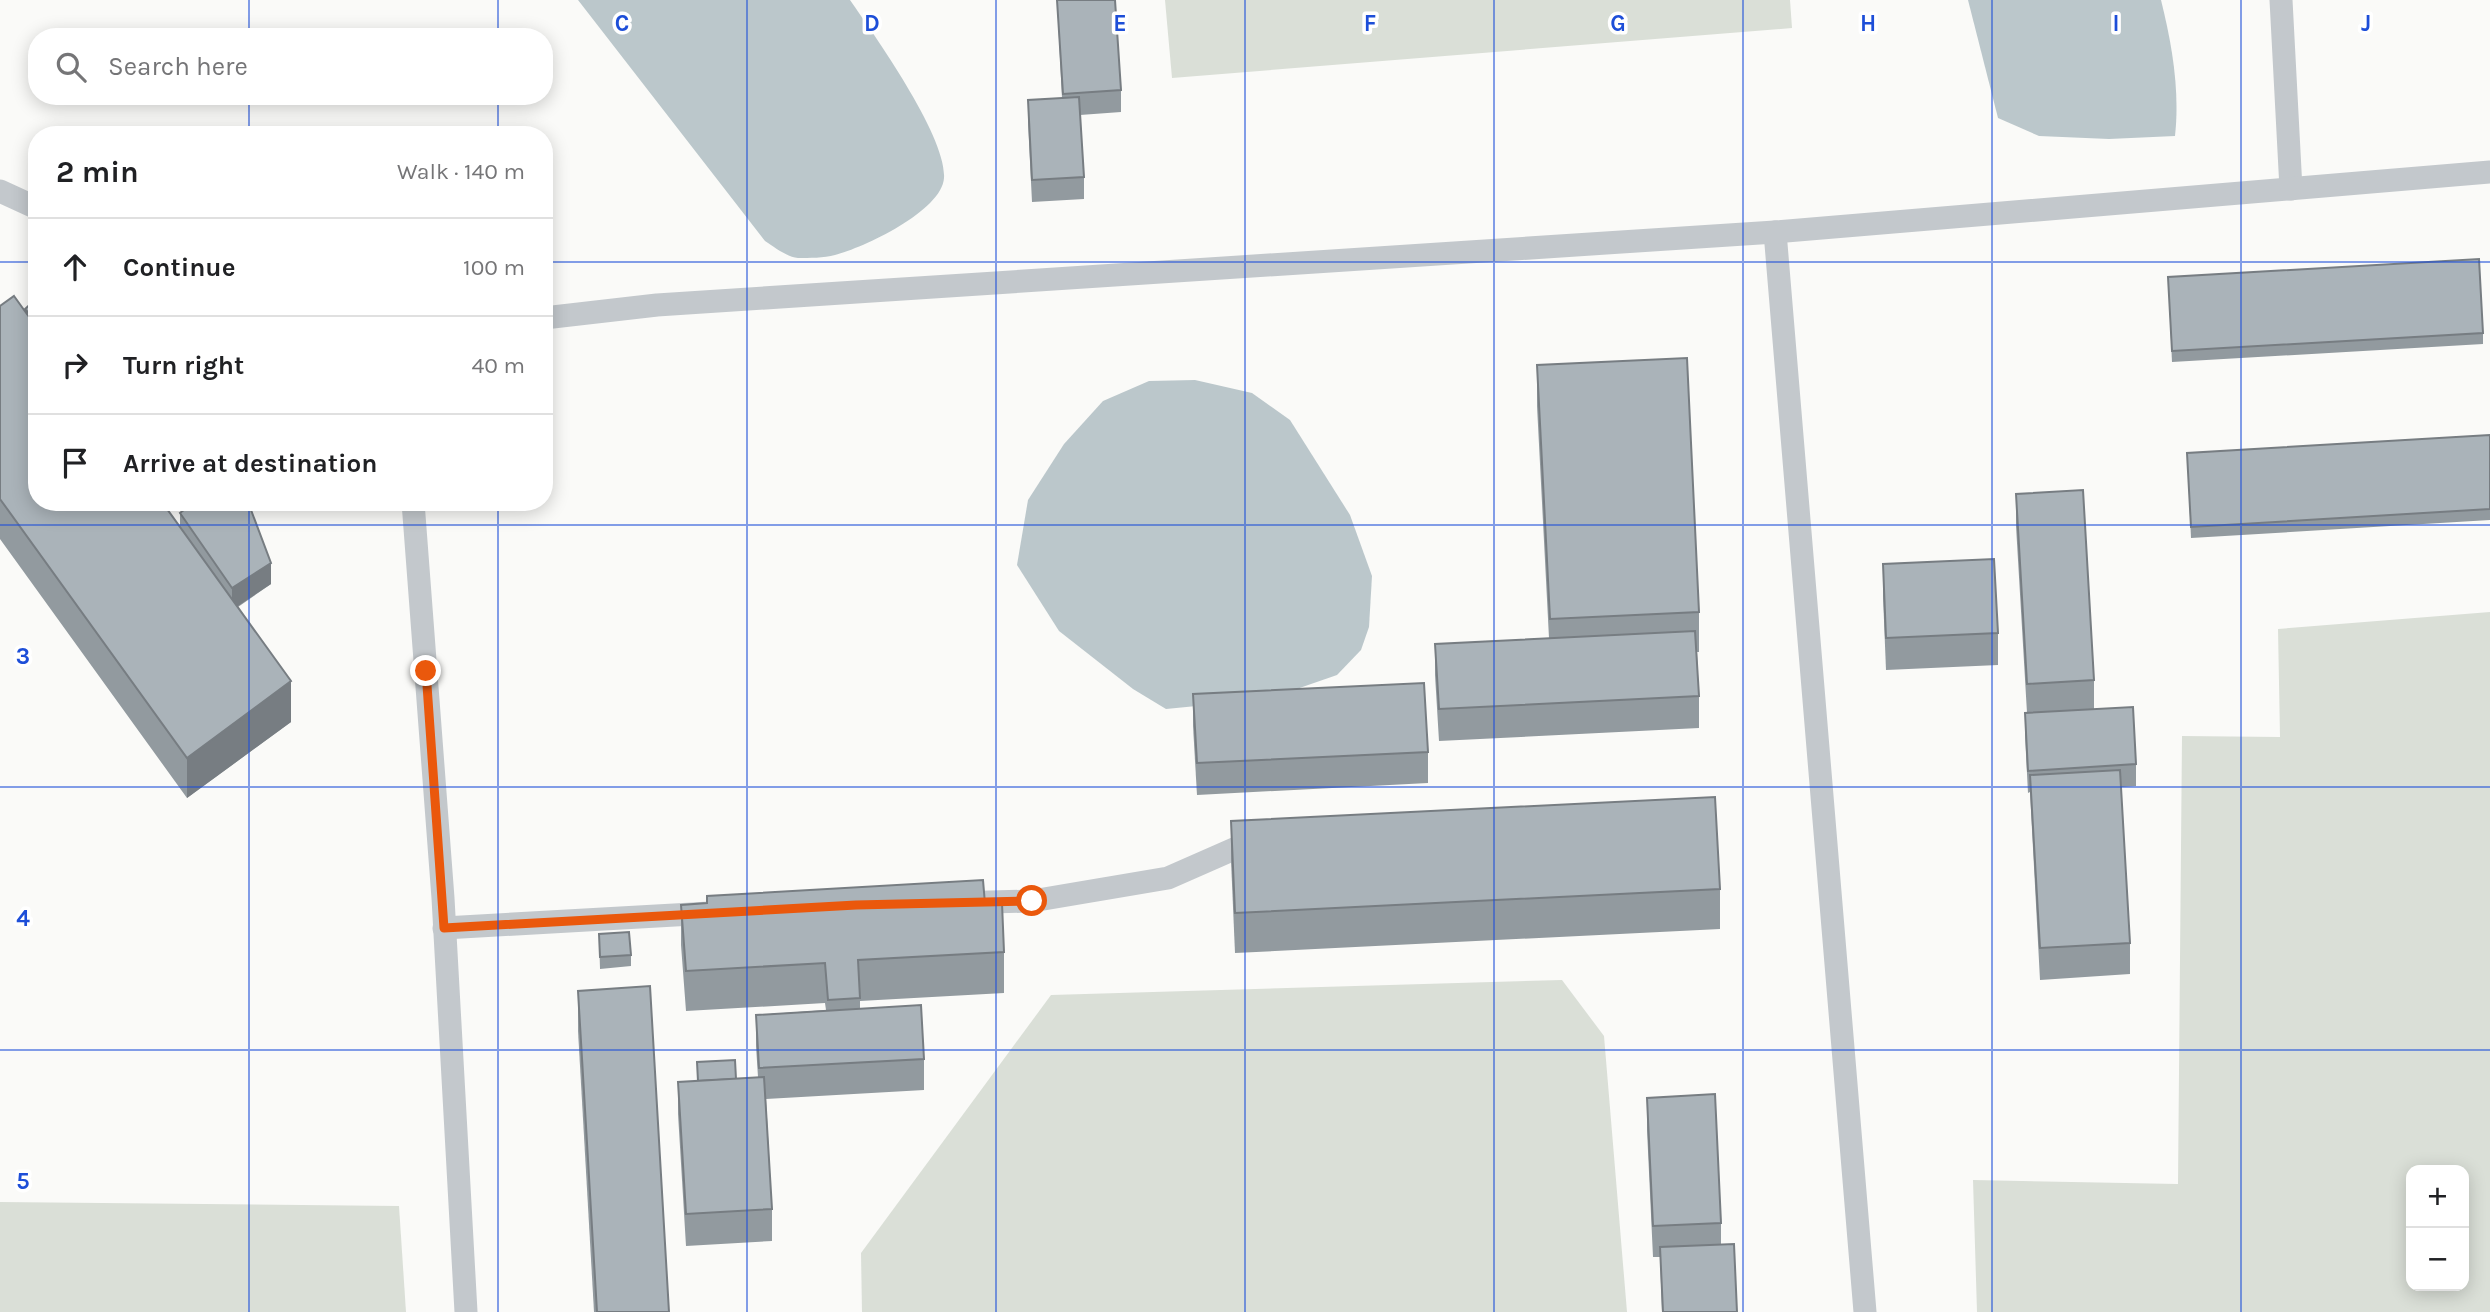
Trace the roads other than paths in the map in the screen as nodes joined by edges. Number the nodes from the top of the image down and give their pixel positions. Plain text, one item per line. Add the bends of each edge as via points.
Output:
1 (2281, 0) edge
2 (2490, 172) edge
3 (2291, 188) junction
4 (0, 191) edge
5 (28, 204) edge
6 (1775, 232) junction
7 (553, 317) edge
8 (414, 511) edge
9 (1276, 835) edge
10 (937, 903) edge
11 (732, 912) edge
12 (444, 928) junction
13 (466, 1312) edge
14 (1865, 1312) edge

1 - 3 lane
2 - 3 lane
3 - 6 lane
4 - 5 lane
6 - 7 lane via 657,305
6 - 14 lane
8 - 12 lane
9 - 10 lane via 1262,836 1168,878 1032,901
11 - 12 lane
12 - 13 lane

